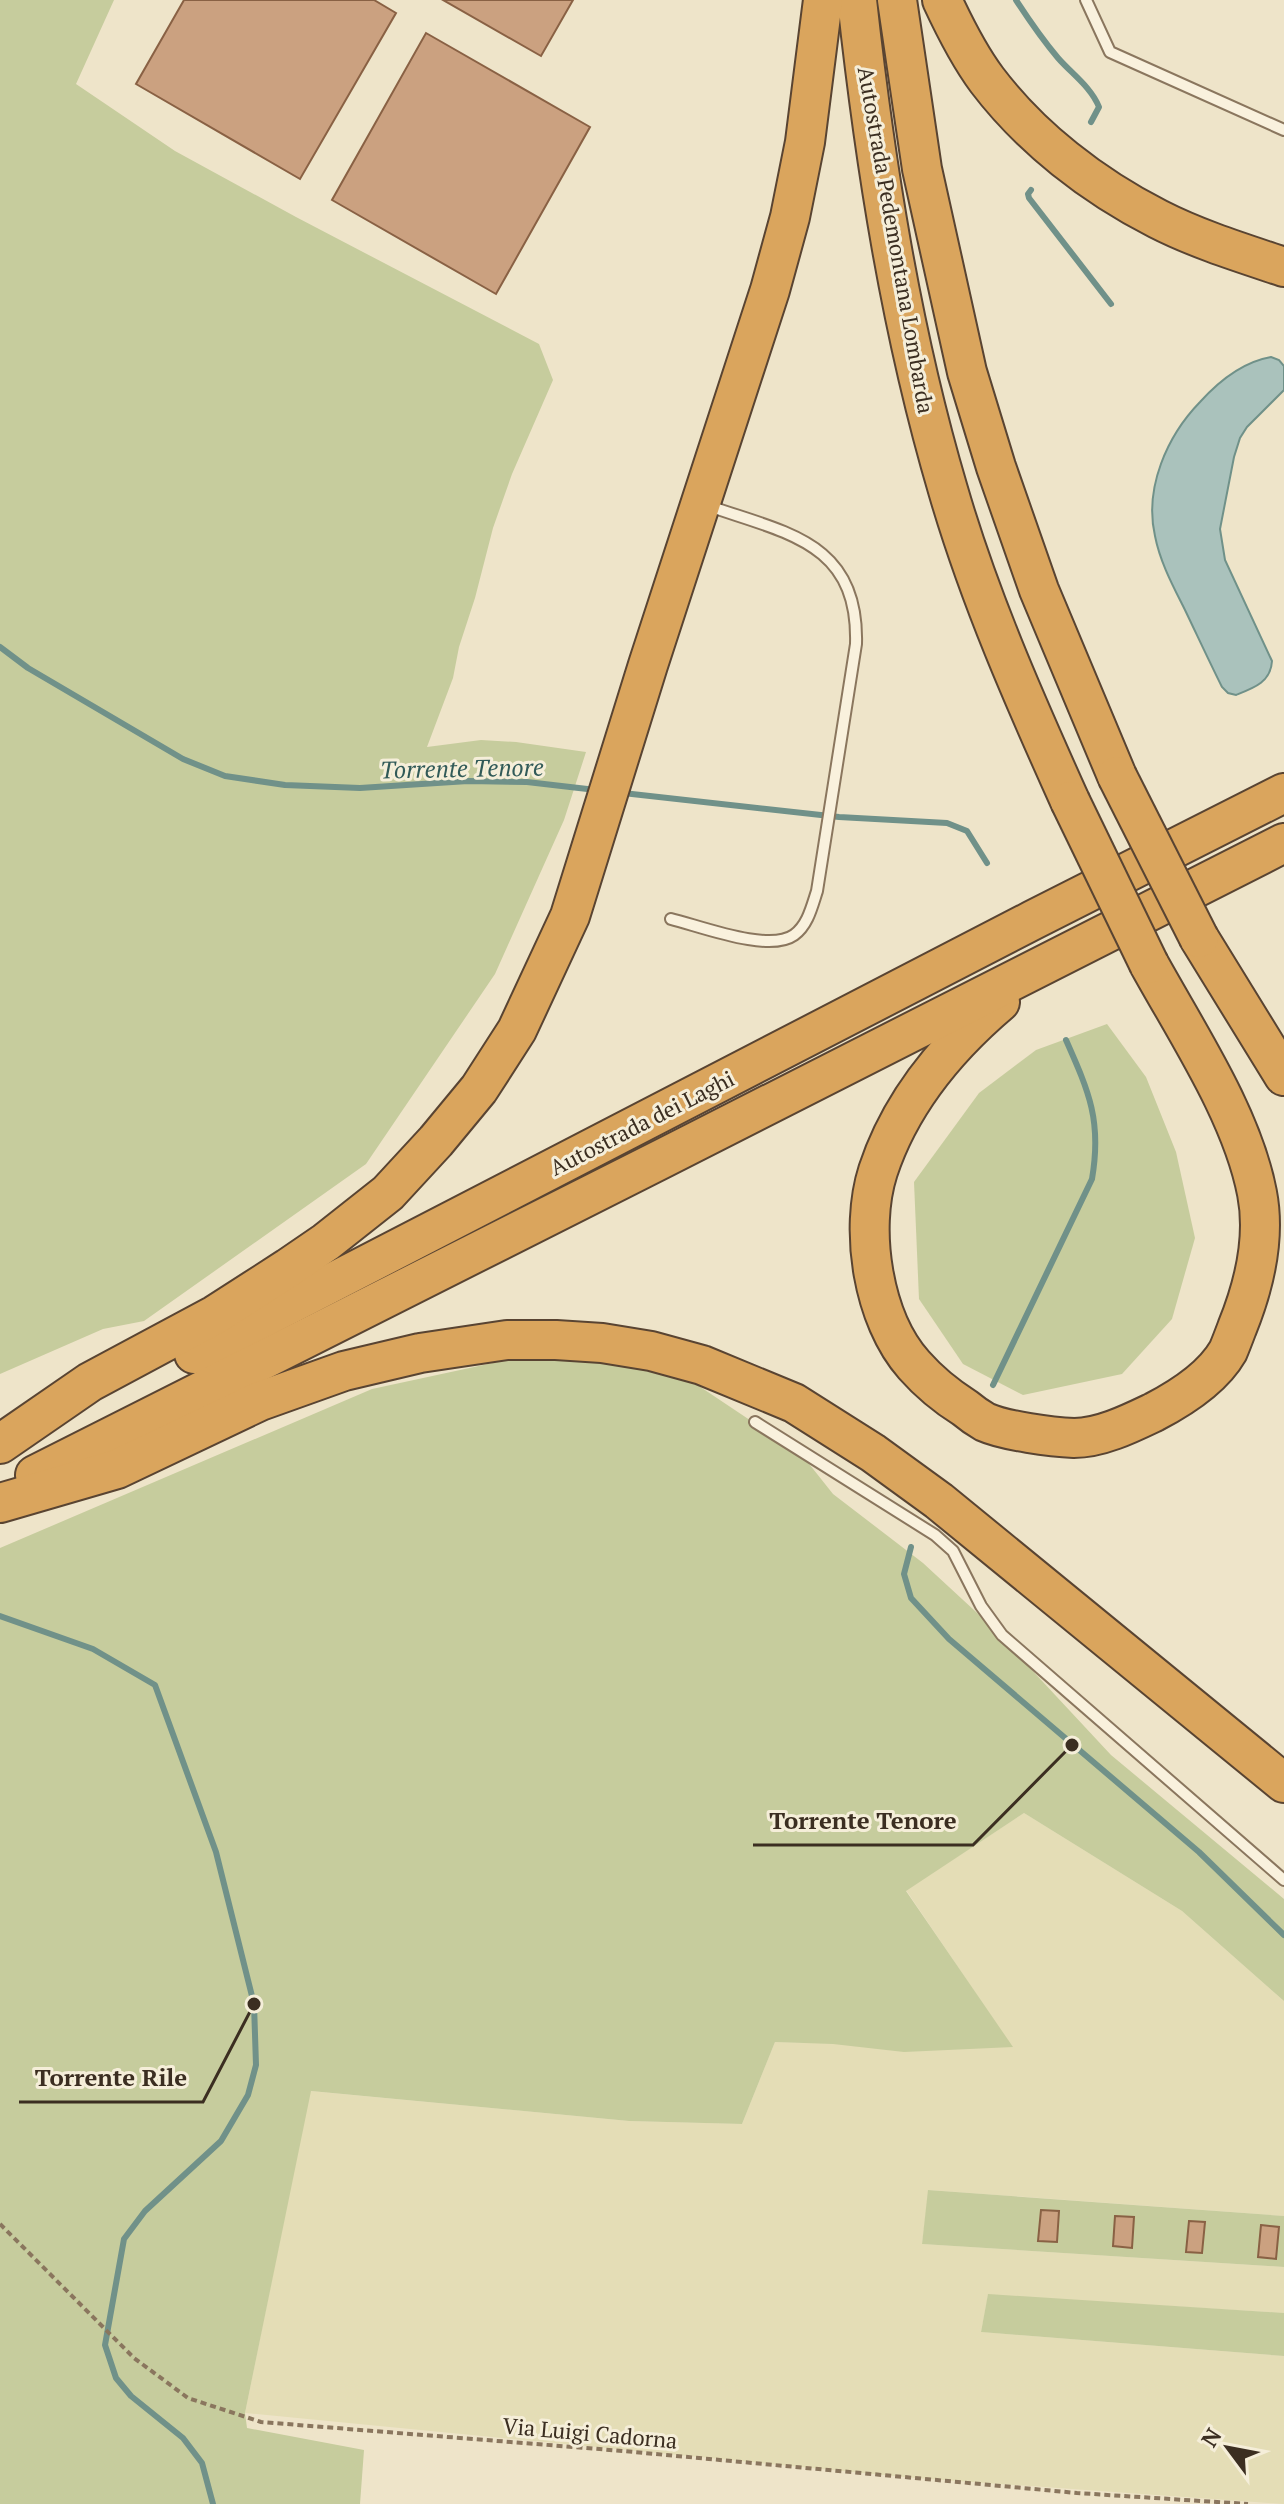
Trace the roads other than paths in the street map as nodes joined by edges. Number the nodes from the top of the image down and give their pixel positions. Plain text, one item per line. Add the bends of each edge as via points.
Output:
1 (823, 0) edge
2 (857, 0) edge
3 (897, 0) edge
4 (942, 0) edge
5 (1086, 0) edge
6 (1284, 130) edge
7 (1284, 267) edge
8 (701, 503) junction
9 (1284, 793) edge
10 (1284, 843) edge
11 (671, 919) dead end
12 (1040, 968) junction
13 (1284, 1076) edge
14 (755, 1422) dead end
15 (0, 1444) edge
16 (0, 1454) edge
17 (0, 1493) edge
18 (0, 1503) edge
19 (1284, 1783) edge
20 (1284, 1880) edge

1 - 8 highway via 790,217
2 - 12 highway, Autostrada Pedemontana Lombarda, bridge via 872,122 919,384 981,592 1070,801 1240,1137 1258,1194 1260,1245 1250,1296 1227,1352 1170,1404 1100,1434 1076,1438 985,1422 944,1394 912,1363 886,1320 872,1272 869,1218 877,1173 897,1124 930,1074 974,1025
3 - 13 highway, Autostrada Pedemontana Lombarda, bridge via 922,169 967,372 1039,590 1117,776 1199,938
4 - 7 highway via 987,80 1037,134 1082,172 1159,220
5 - 6 lane via 1110,52
8 - 11 lane via 804,541 824,555 850,592 857,616 856,644 810,913 794,935 764,942
8 - 15 highway via 570,916 517,1030 479,1089 388,1193 326,1242 215,1315 90,1382
9 - 16 highway, Autostrada dei Laghi
10 - 12 highway, Autostrada dei Laghi
12 - 17 highway, Autostrada dei Laghi
14 - 20 lane via 935,1535 953,1551 1002,1635
18 - 19 highway via 117,1469 288,1391 420,1353 507,1340 602,1343 651,1351 702,1365 794,1403 873,1453

